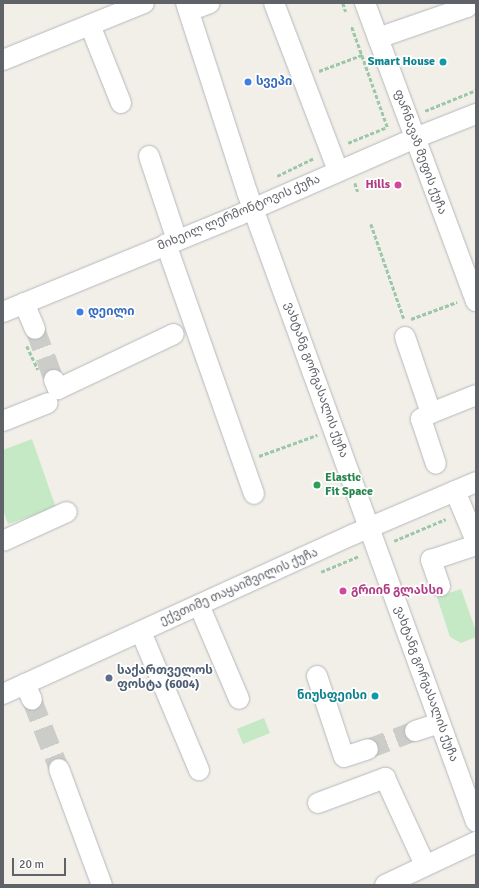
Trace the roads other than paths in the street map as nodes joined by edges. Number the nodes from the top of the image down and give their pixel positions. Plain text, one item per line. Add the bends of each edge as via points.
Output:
1 (144, 3) edge
2 (210, 3) edge
3 (274, 3) edge
4 (365, 3) edge
5 (465, 3) edge
6 (187, 7) edge
7 (90, 25) junction
8 (378, 38) junction
9 (3, 60) edge
10 (121, 103) dead end
11 (476, 114) edge
12 (415, 138) junction
13 (149, 156) dead end
14 (346, 176) junction
15 (254, 208) junction
16 (171, 242) junction
17 (475, 298) edge
18 (24, 303) junction
19 (3, 312) edge
20 (174, 334) dead end
21 (31, 337) tunnel mouth
22 (405, 337) dead end
23 (47, 377) tunnel mouth
24 (476, 395) edge
25 (48, 403) dead end
26 (431, 414) junction
27 (3, 421) edge
28 (436, 464) dead end
29 (476, 482) edge
30 (455, 491) junction
31 (254, 494) dead end
32 (67, 512) dead end
33 (370, 528) junction
34 (476, 540) edge
35 (3, 541) edge
36 (476, 545) edge
37 (440, 586) dead end
38 (199, 605) junction
39 (141, 632) junction
40 (317, 676) dead end
41 (3, 694) edge
42 (239, 699) dead end
43 (440, 723) junction
44 (415, 731) tunnel mouth
45 (368, 749) tunnel mouth
46 (59, 768) tunnel mouth
47 (200, 770) dead end
48 (318, 803) dead end
49 (476, 822) edge
50 (476, 842) edge
51 (425, 865) junction
52 (102, 885) edge
53 (384, 885) edge

1 - 7 street
2 - 6 street
3 - 14 street via 301,78
4 - 8 street, ფარნავაზ მეფის ქუჩა
5 - 8 street via 467,7
6 - 15 street, ვახტანგ გორგასალის ქუჩა
7 - 9 street
7 - 10 street
8 - 12 street, ფარნავაზ მეფის ქუჩა
11 - 12 street, მიხეილ ლერმონტოვის ქუჩა
12 - 14 street, მიხეილ ლერმონტოვის ქუჩა
12 - 17 street, ფარნავაზ მეფის ქუჩა
13 - 16 street
14 - 15 street, მიხეილ ლერმონტოვის ქუჩა
15 - 16 street, მიხეილ ლერმონტოვის ქუჩა
15 - 33 street, ვახტანგ გორგასალის ქუჩა
16 - 18 street, მიხეილ ლერმონტოვის ქუჩა
16 - 31 street
18 - 19 street, მიხეილ ლერმონტოვის ქუჩა
18 - 21 street
20 - 23 street via 58,389
22 - 26 street
24 - 26 street
25 - 27 street
26 - 28 street via 421,419
29 - 30 street, ექვთიმე თაყაიშვილის ქუჩა
30 - 33 street, ექვთიმე თაყაიშვილის ქუჩა
30 - 34 street
32 - 35 street
33 - 38 street, ექვთიმე თაყაიშვილის ქუჩა
33 - 43 street, ვახტანგ გორგასალის ქუჩა
36 - 37 street via 431,560
38 - 39 street, ექვთიმე თაყაიშვილის ქუჩა
38 - 42 street
39 - 41 street, ექვთიმე თაყაიშვილის ქუჩა via 28,692
39 - 47 street
40 - 45 street via 344,757
43 - 44 street
43 - 49 street, ვახტანგ გორგასალის ქუჩა
46 - 52 street
48 - 51 street via 385,778
50 - 51 street
51 - 53 street

